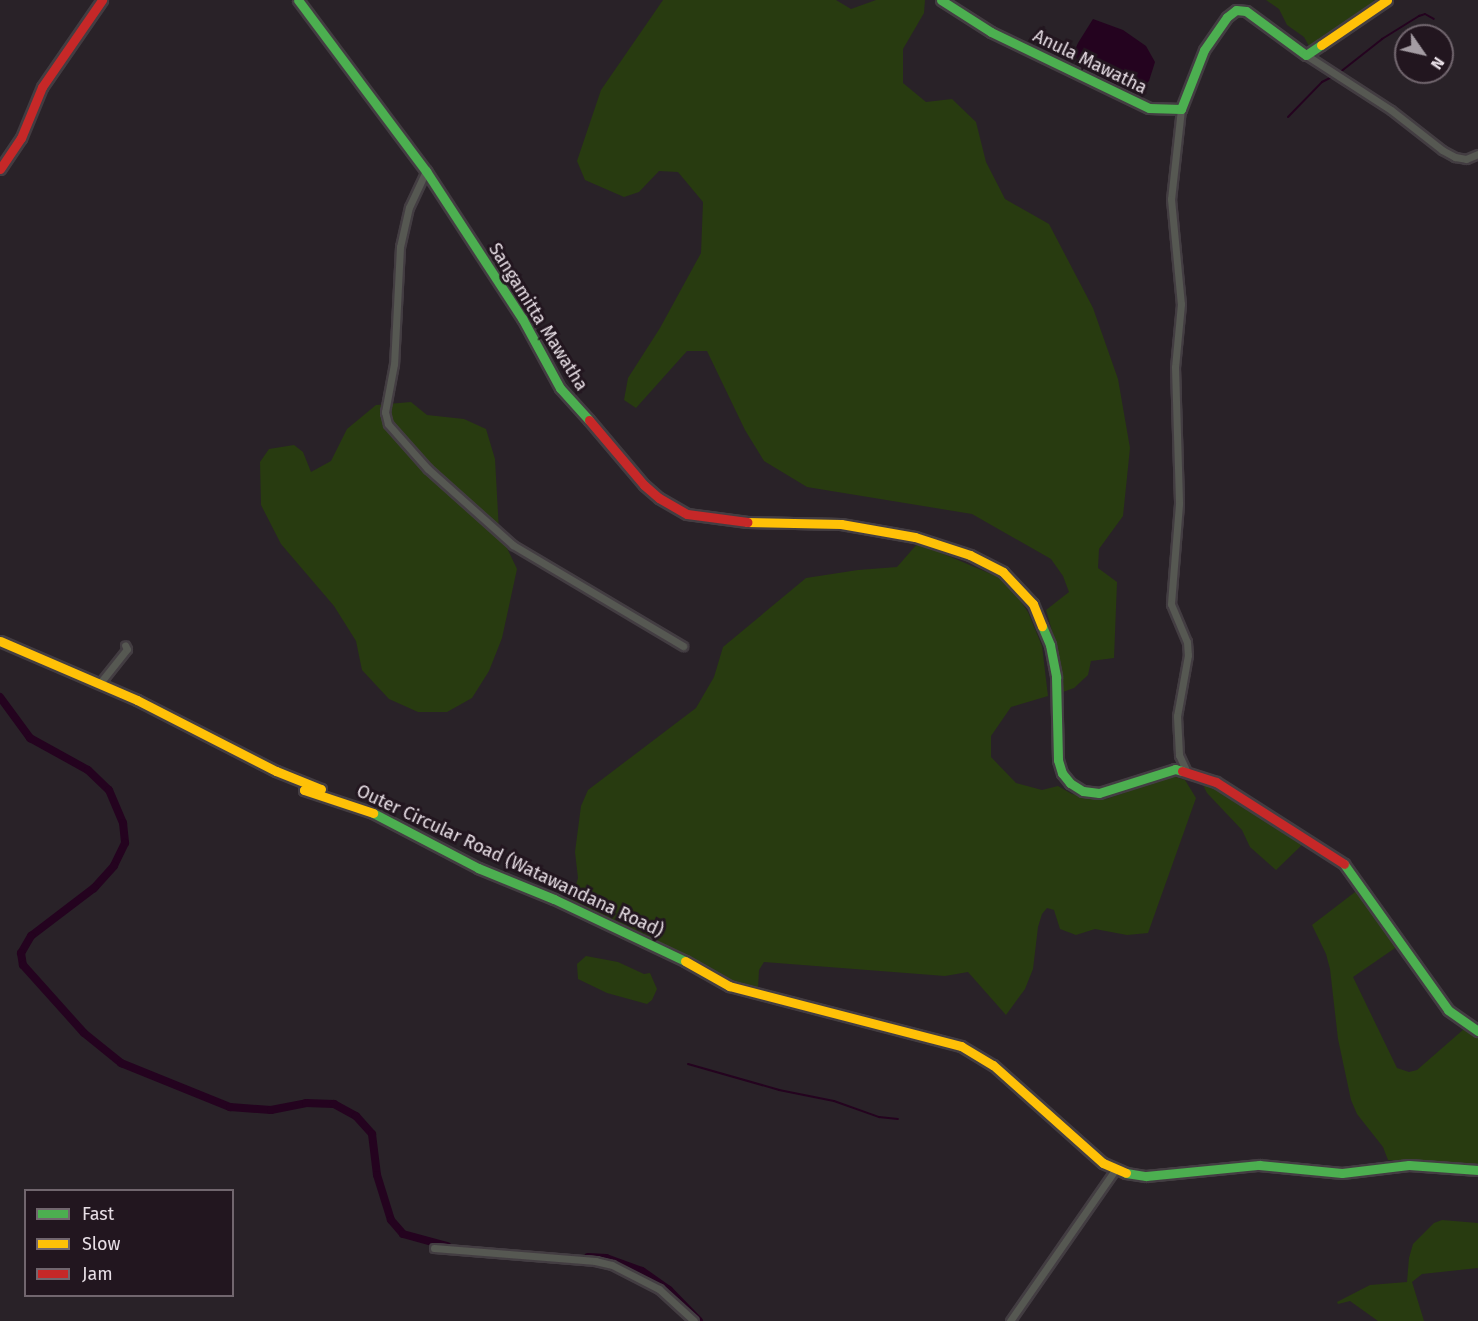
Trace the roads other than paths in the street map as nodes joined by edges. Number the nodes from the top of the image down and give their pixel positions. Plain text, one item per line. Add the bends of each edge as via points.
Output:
1 (102, 0) edge
2 (298, 0) edge
3 (941, 0) edge
4 (1386, 0) edge
5 (1240, 5) edge
6 (1306, 55) junction
7 (1181, 109) junction
8 (1478, 154) edge
9 (0, 170) edge
10 (426, 171) junction
11 (0, 641) edge
12 (125, 645) dead end
13 (683, 646) dead end
14 (100, 683) junction
15 (1186, 770) junction
16 (1478, 1031) edge
17 (1115, 1170) junction
18 (1478, 1170) edge
19 (434, 1248) dead end
20 (694, 1321) edge
21 (1010, 1321) edge

1 - 9 main road via 36,97 21,138
2 - 10 main road, Sangamitta Mawatha
3 - 7 main road, Anula Mawatha via 991,32 1136,104
4 - 6 main road
5 - 6 main road
5 - 7 main road via 1204,50
6 - 8 street via 1391,110 1442,150 1466,159
7 - 15 street via 1171,199 1181,304 1175,367 1179,504 1172,604 1187,642 1177,716 1179,755
10 - 13 street via 409,207 400,247 394,364 385,412 388,424 428,469 513,545
10 - 15 main road, Sangamitta Mawatha via 522,318 560,388 644,486 664,503 687,514 722,520 841,524 915,537 989,564 1023,590 1042,620 1056,677 1058,760 1070,783 1083,791 1099,792 1166,770
11 - 14 main road, Outer Circular Road (Watawandana Road)
12 - 14 street via 127,649
14 - 17 main road, Outer Circular Road (Watawandana Road) via 276,771 321,789 303,790 366,810 478,868 672,954 729,986 968,1049 993,1065
15 - 16 main road, Sangamitta Mawatha via 1216,782 1342,861 1448,1010
17 - 18 main road, Outer Circular Road (Watawandana Road) via 1131,1176 1259,1165 1342,1173 1409,1166
17 - 21 street
19 - 20 street via 612,1265 658,1289

